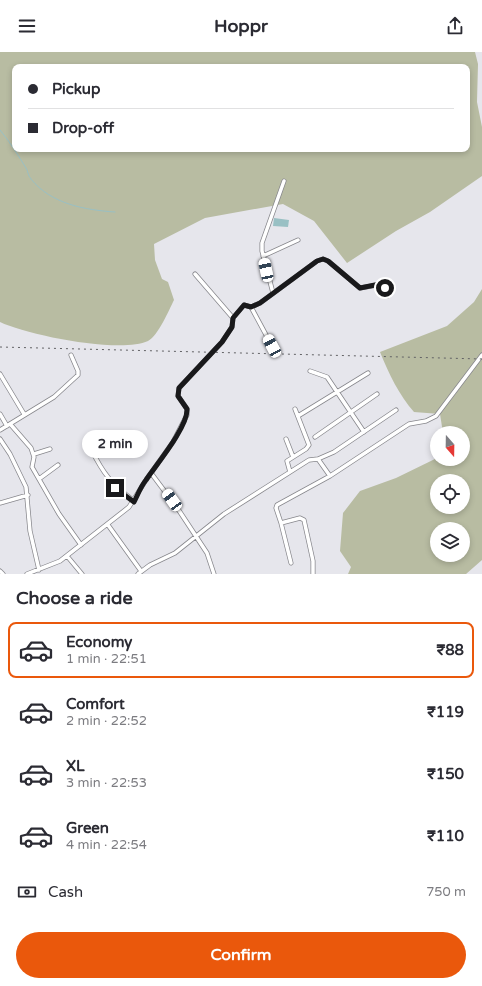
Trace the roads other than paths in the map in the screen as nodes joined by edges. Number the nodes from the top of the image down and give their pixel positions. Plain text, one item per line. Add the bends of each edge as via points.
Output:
1 (284, 181) dead end
2 (298, 240) dead end
3 (263, 256) junction
4 (195, 274) dead end
5 (273, 293) junction
6 (388, 296) dead end
7 (251, 307) junction
8 (233, 318) junction
9 (272, 346) dead end
10 (71, 355) dead end
11 (482, 355) edge
12 (310, 371) dead end
13 (0, 374) edge
14 (368, 374) dead end
15 (338, 392) junction
16 (377, 394) dead end
17 (295, 408) dead end
18 (396, 410) dead end
19 (351, 412) junction
20 (0, 414) edge
21 (24, 414) junction
22 (298, 416) junction
23 (9, 426) junction
24 (0, 430) edge
25 (364, 432) junction
26 (315, 437) dead end
27 (106, 438) dead end
28 (0, 439) edge
29 (286, 439) dead end
30 (50, 449) dead end
31 (34, 454) junction
32 (293, 457) junction
33 (318, 459) junction
34 (58, 465) dead end
35 (290, 472) junction
36 (151, 473) junction
37 (330, 476) junction
38 (39, 479) junction
39 (28, 494) junction
40 (134, 502) junction
41 (0, 503) edge
42 (281, 523) junction
43 (108, 525) junction
44 (196, 535) junction
45 (81, 545) junction
46 (67, 556) junction
47 (291, 564) dead end
48 (39, 570) junction
49 (0, 571) edge
50 (139, 573) edge
51 (3, 574) edge
52 (27, 574) edge
53 (82, 574) edge
54 (213, 574) edge
55 (313, 574) edge

1 - 3 street via 262,243
2 - 3 street
3 - 5 street
4 - 8 street
5 - 6 street via 323,259 360,288 383,284
5 - 7 street
7 - 8 street via 244,305
7 - 9 street
8 - 36 street via 232,327 222,342 179,388 178,396 187,409 187,415 173,442
10 - 21 street via 78,375 54,397
11 - 37 street via 436,416 409,424
12 - 15 street via 327,377
13 - 21 street
14 - 15 street
15 - 19 street
15 - 22 street
16 - 19 street
17 - 22 street
18 - 25 street
19 - 25 street
19 - 26 street
20 - 23 street
21 - 23 street
22 - 32 street via 309,445
23 - 24 street
23 - 31 street
25 - 33 street via 334,452
27 - 40 street via 91,444 91,448 110,481
28 - 39 street
29 - 32 street
30 - 31 street
31 - 38 street via 32,467
32 - 35 street via 287,462
33 - 35 street via 309,460
33 - 37 street
34 - 38 street
35 - 44 street
36 - 40 street
36 - 44 street
37 - 42 street via 277,505 275,510
38 - 45 street via 58,514
39 - 41 street
39 - 48 street via 30,531
40 - 43 street
42 - 47 street
42 - 55 street via 300,518 304,520
43 - 45 street
43 - 50 street
44 - 50 street via 175,553
44 - 54 street via 209,556
45 - 46 street
46 - 48 street via 54,565
46 - 53 street
48 - 52 street
49 - 51 street

